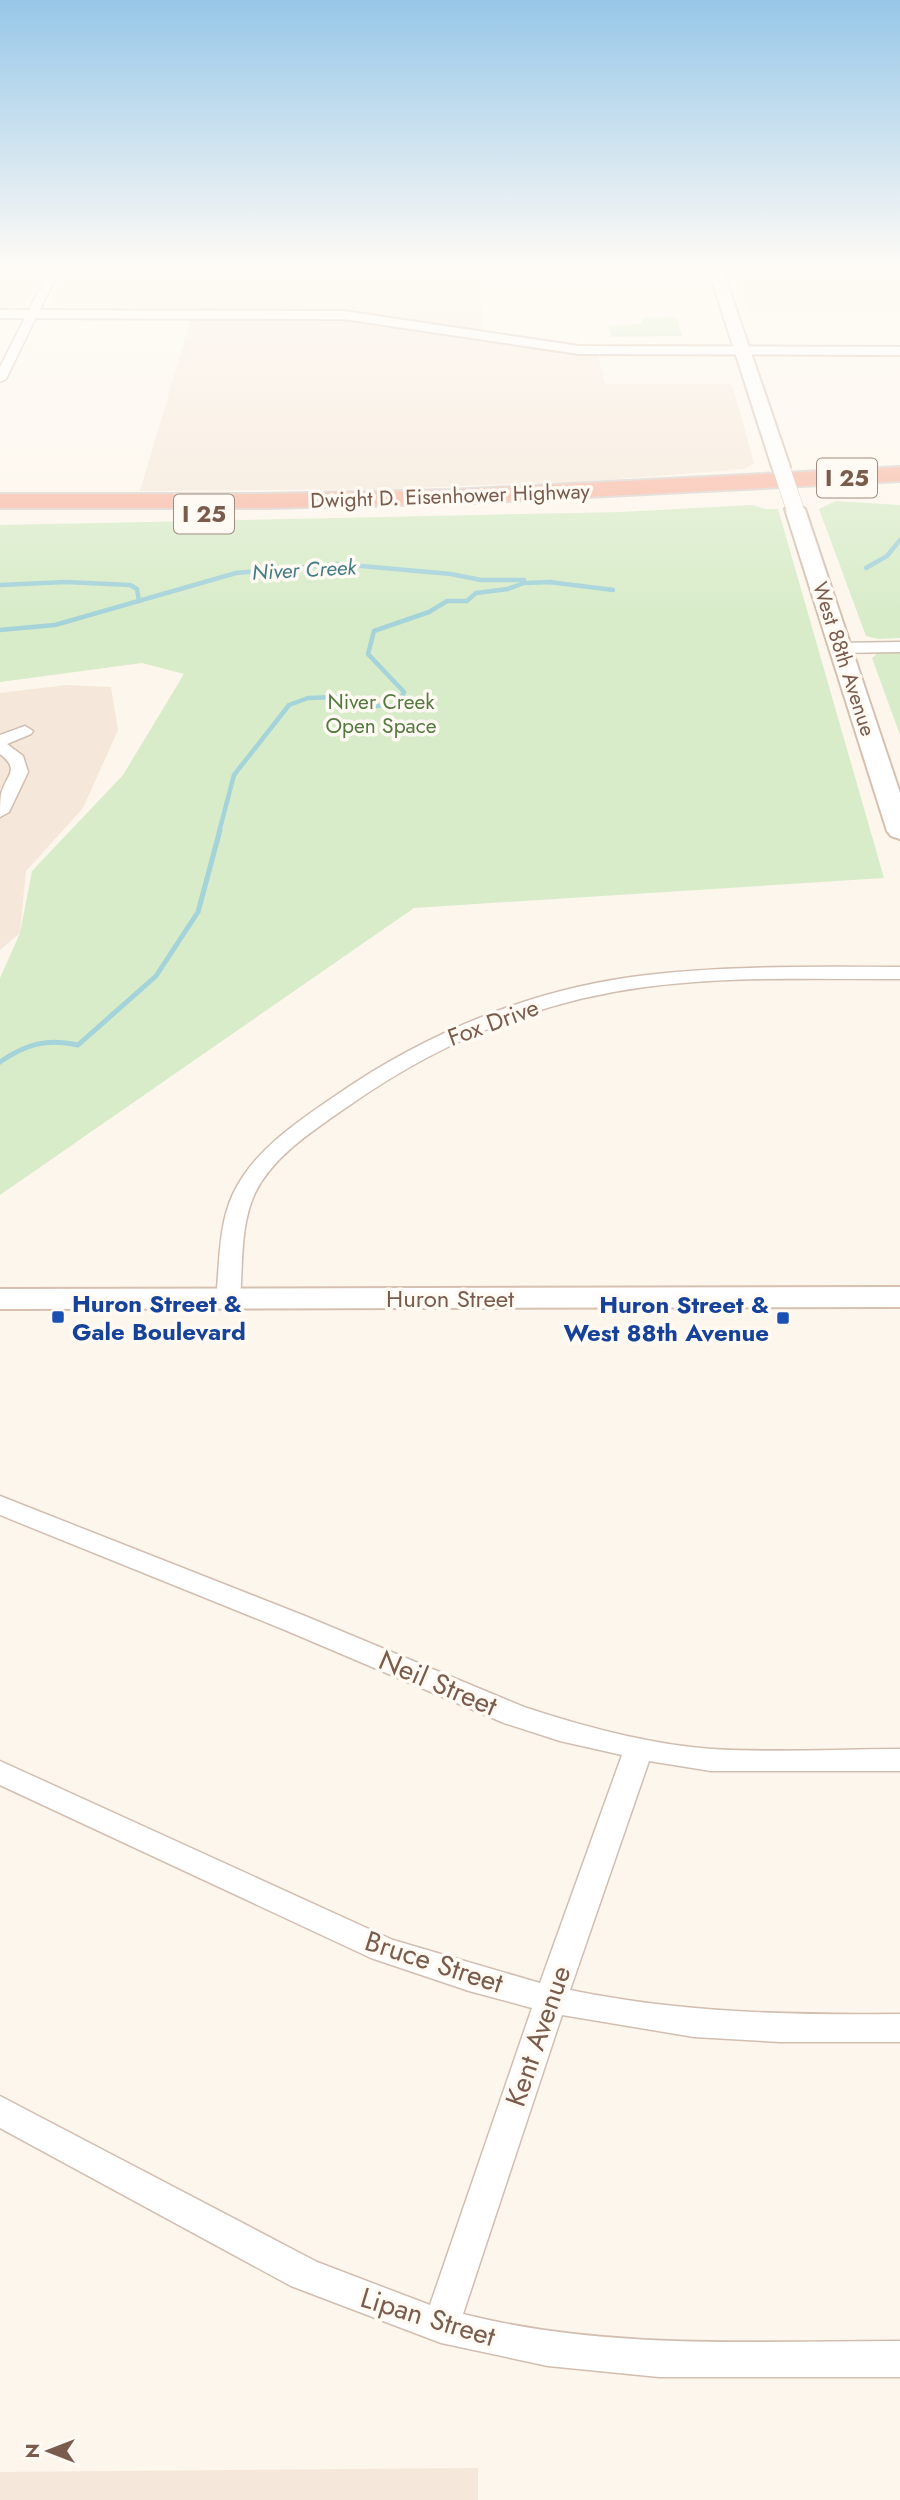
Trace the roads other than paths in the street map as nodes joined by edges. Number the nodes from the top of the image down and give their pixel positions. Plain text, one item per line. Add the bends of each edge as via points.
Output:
1 (754, 385) edge
2 (900, 476) edge
3 (788, 479) junction
4 (900, 487) edge
5 (0, 501) edge
6 (0, 512) edge
7 (839, 648) junction
8 (900, 648) edge
9 (25, 731) dead end
10 (0, 744) edge
11 (0, 812) edge
12 (900, 831) edge
13 (900, 973) edge
14 (900, 1297) edge
15 (228, 1298) junction
16 (0, 1299) edge
17 (0, 1505) edge
18 (639, 1748) junction
19 (900, 1760) edge
20 (0, 1772) edge
21 (551, 1999) junction
22 (900, 2028) edge
23 (0, 2111) edge
24 (441, 2326) junction
25 (900, 2359) edge

1 - 3 main road, West 88th Avenue
2 - 3 highway, Dwight D. Eisenhower Highway
3 - 5 highway, Dwight D. Eisenhower Highway / I 25 via 386,499
3 - 7 main road, West 88th Avenue, bridge
4 - 6 highway, Dwight D. Eisenhower Highway / I 25 via 538,506 281,513
7 - 8 street
7 - 12 main road, West 88th Avenue
9 - 10 street
10 - 11 street via 16,759 20,772
13 - 15 street, Fox Drive via 659,979 548,1001 452,1035 349,1095 277,1151 255,1176 240,1206
14 - 15 main road, Huron Street
15 - 16 main road, Huron Street
17 - 18 street, Neil Street via 514,1716
18 - 19 street, Neil Street via 737,1762
18 - 21 street, Kent Avenue
20 - 21 street, Bruce Street via 382,1949
21 - 22 street, Bruce Street via 617,2013 741,2028
21 - 24 street, Kent Avenue
23 - 24 street, Lipan Street via 304,2274
24 - 25 street, Lipan Street via 548,2349 659,2359

